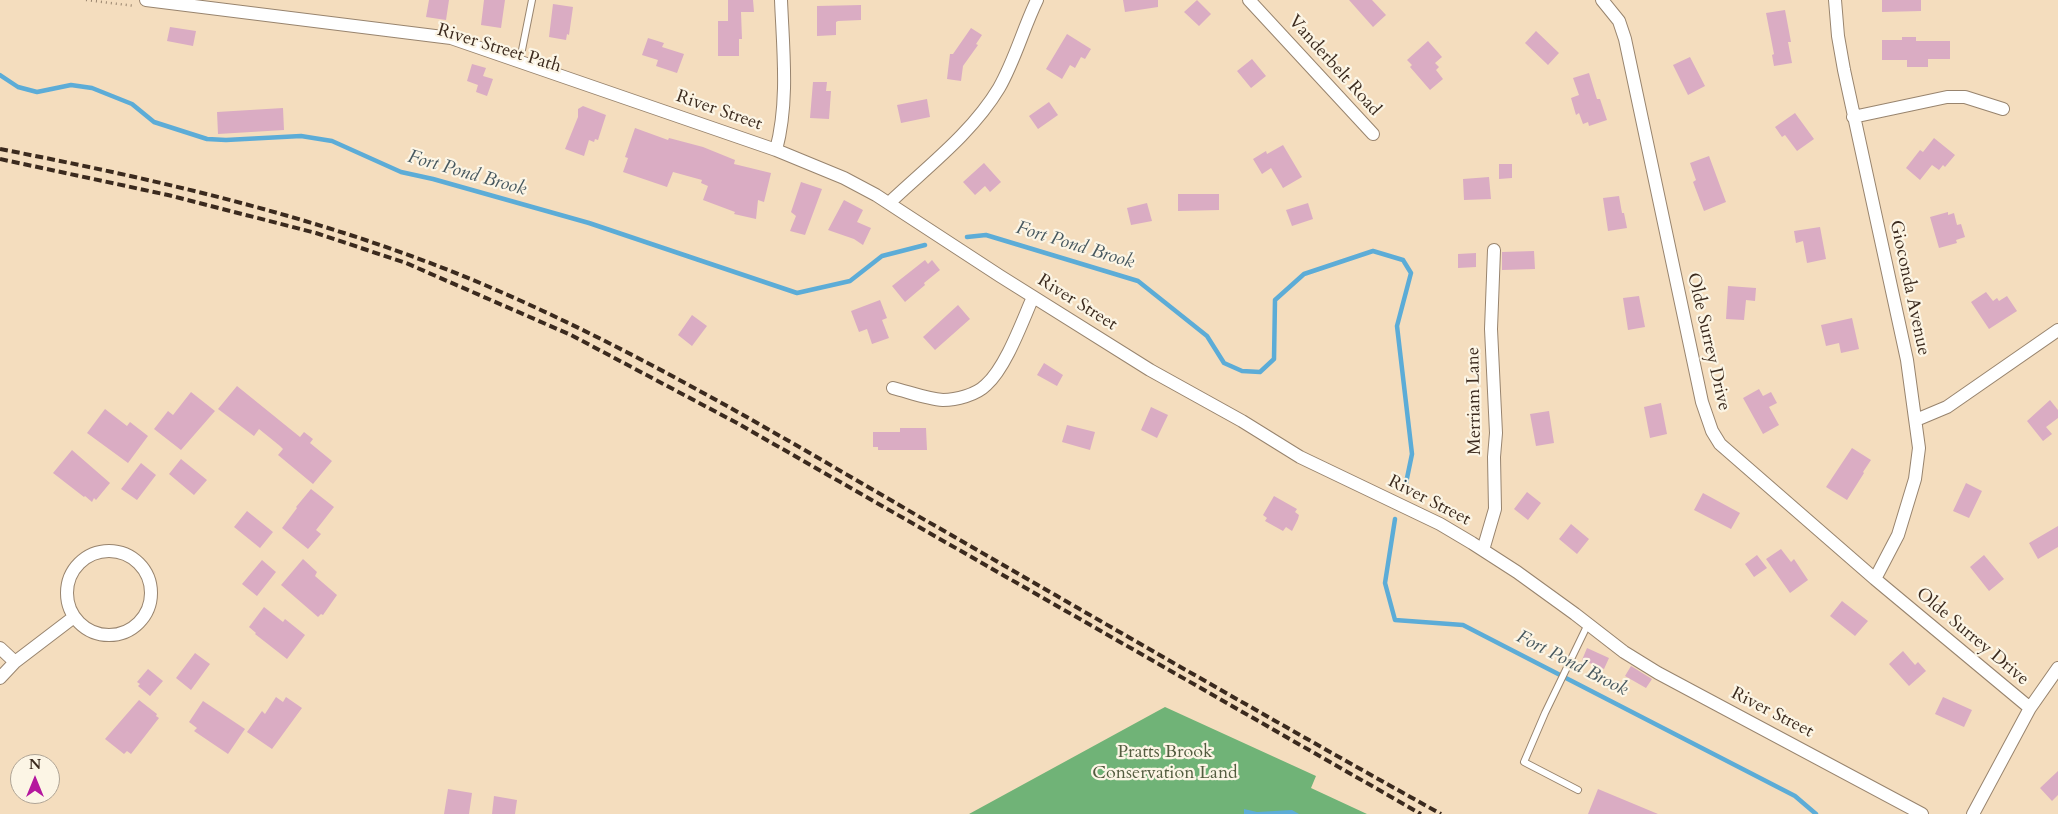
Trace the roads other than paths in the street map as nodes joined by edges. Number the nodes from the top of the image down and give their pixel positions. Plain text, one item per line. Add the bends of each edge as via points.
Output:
1 (532, 0) edge
2 (781, 0) edge
3 (1037, 0) edge
4 (1249, 0) edge
5 (1602, 0) edge
6 (1835, 0) edge
7 (143, 3) edge
8 (520, 60) junction
9 (2003, 109) dead end
10 (1853, 117) junction
11 (1373, 134) dead end
12 (776, 150) junction
13 (889, 203) junction
14 (1494, 250) dead end
15 (1033, 296) junction
16 (2058, 330) edge
17 (894, 388) dead end
18 (1916, 420) junction
19 (1483, 550) junction
20 (1875, 579) junction
21 (74, 617) junction
22 (1588, 624) junction
23 (0, 648) edge
24 (15, 662) junction
25 (2058, 668) edge
26 (0, 678) edge
27 (2030, 708) junction
28 (1578, 790) dead end
29 (1922, 814) edge
30 (1973, 814) edge

1 - 8 lane
2 - 12 street via 783,101
3 - 13 street via 1010,65 986,108
4 - 11 street, Vanderbelt Road
5 - 20 street, Olde Surrey Drive via 1619,21 1625,39 1702,402 1712,430 1730,454
6 - 10 street, Gioconda Avenue via 1838,36
7 - 8 street, River Street via 440,36
8 - 12 street, River Street
9 - 10 street via 1964,97 1947,97
10 - 18 street, Gioconda Avenue via 1906,354
12 - 13 street, River Street via 851,181
13 - 15 street, River Street
14 - 19 street, Merriam Lane via 1491,329 1496,509
15 - 17 street via 1015,339 985,387 964,397 942,400
15 - 19 street, River Street via 1150,370 1300,457 1440,524
16 - 18 street via 1947,407
18 - 20 street, Gioconda Avenue via 1919,448 1914,479 1898,535
19 - 22 street, River Street
20 - 27 street, Olde Surrey Drive
21 - 21 street via 97,634 116,634 133,627 145,614 150,599 149,582 142,568 128,556 112,551 95,553 80,562 70,576 66,593
21 - 24 street
22 - 28 lane via 1524,762
22 - 29 street, River Street via 1658,673
23 - 24 street
24 - 26 street
25 - 27 street
27 - 30 street

